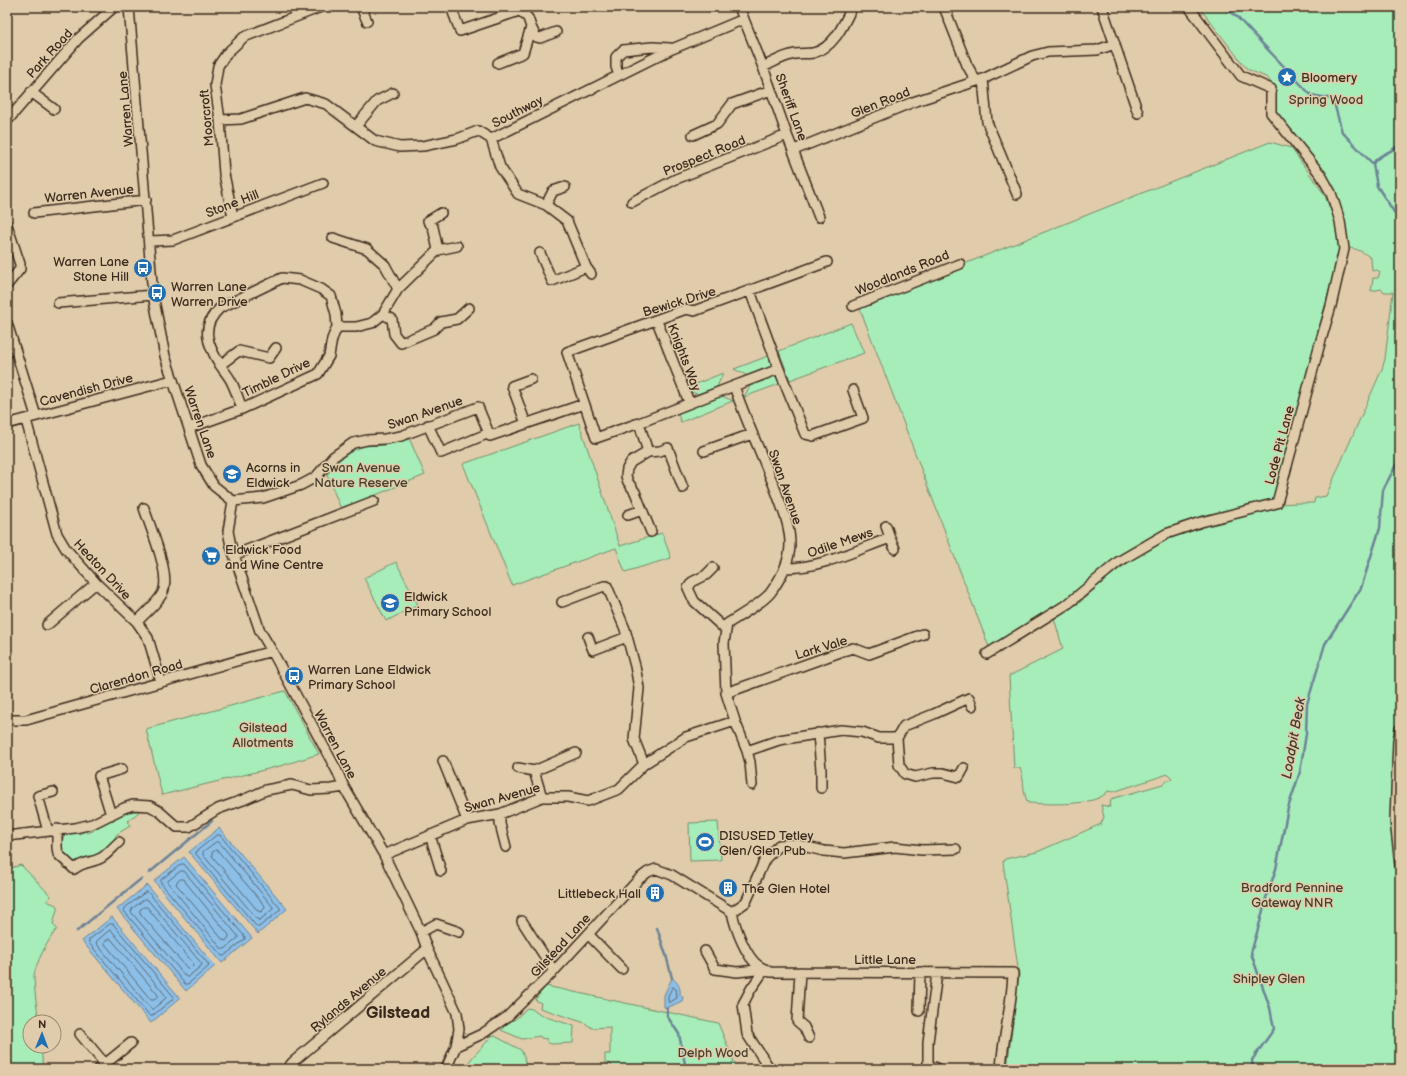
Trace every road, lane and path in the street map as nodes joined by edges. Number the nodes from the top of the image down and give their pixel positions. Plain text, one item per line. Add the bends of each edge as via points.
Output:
1 (114, 7) edge
2 (129, 7) edge
3 (321, 7) edge
4 (361, 7) edge
5 (451, 7) edge
6 (739, 7) edge
7 (852, 7) edge
8 (944, 7) edge
9 (1102, 7) edge
10 (1189, 7) edge
11 (519, 8) edge
12 (744, 19) junction
13 (368, 21) dead end
14 (531, 27) junction
15 (556, 32) dead end
16 (1115, 44) junction
17 (672, 48) junction
18 (498, 63) dead end
19 (763, 67) junction
20 (619, 75) junction
21 (980, 80) junction
22 (771, 90) junction
23 (31, 92) junction
24 (393, 93) dead end
25 (54, 109) dead end
26 (1138, 113) dead end
27 (220, 120) junction
28 (7, 121) edge
29 (356, 126) junction
30 (693, 135) dead end
31 (787, 135) junction
32 (491, 139) junction
33 (794, 150) junction
34 (323, 183) dead end
35 (565, 187) dead end
36 (1016, 194) dead end
37 (146, 200) junction
38 (632, 202) dead end
39 (546, 205) junction
40 (441, 212) dead end
41 (34, 213) dead end
42 (233, 217) junction
43 (819, 217) dead end
44 (7, 225) edge
45 (333, 238) dead end
46 (150, 241) junction
47 (457, 246) dead end
48 (438, 250) junction
49 (540, 253) dead end
50 (828, 262) dead end
51 (960, 264) dead end
52 (7, 286) edge
53 (398, 289) junction
54 (750, 291) junction
55 (154, 295) junction
56 (58, 303) dead end
57 (853, 306) dead end
58 (469, 308) dead end
59 (383, 314) junction
60 (657, 321) junction
61 (7, 323) edge
62 (337, 327) junction
63 (276, 348) dead end
64 (220, 365) junction
65 (779, 369) junction
66 (530, 378) dead end
67 (172, 380) junction
68 (734, 386) junction
69 (853, 390) dead end
70 (689, 402) junction
71 (584, 404) junction
72 (242, 409) junction
73 (36, 416) junction
74 (26, 420) junction
75 (639, 423) junction
76 (7, 424) edge
77 (526, 424) junction
78 (428, 425) junction
79 (189, 428) junction
80 (489, 433) junction
81 (752, 434) junction
82 (704, 451) dead end
83 (648, 452) junction
84 (683, 488) dead end
85 (232, 501) junction
86 (374, 501) dead end
87 (144, 508) dead end
88 (642, 510) junction
89 (628, 515) dead end
90 (886, 526) dead end
91 (651, 532) dead end
92 (890, 538) junction
93 (895, 549) dead end
94 (234, 554) junction
95 (713, 568) dead end
96 (785, 568) junction
97 (96, 583) junction
98 (562, 602) dead end
99 (137, 622) junction
100 (47, 625) dead end
101 (726, 630) junction
102 (923, 634) dead end
103 (588, 636) dead end
104 (627, 637) junction
105 (272, 651) junction
106 (987, 654) dead end
107 (161, 682) junction
108 (726, 692) junction
109 (972, 706) dead end
110 (7, 719) edge
111 (735, 721) junction
112 (1400, 729) edge
113 (818, 733) junction
114 (897, 738) junction
115 (747, 751) junction
116 (576, 753) dead end
117 (443, 761) dead end
118 (644, 764) junction
119 (122, 768) dead end
120 (518, 768) dead end
121 (964, 768) dead end
122 (534, 771) junction
123 (752, 785) dead end
124 (344, 787) junction
125 (820, 788) dead end
126 (53, 792) dead end
127 (542, 797) junction
128 (500, 814) junction
129 (111, 815) junction
130 (467, 820) junction
131 (58, 829) junction
132 (48, 830) junction
133 (430, 835) junction
134 (7, 836) edge
135 (119, 842) dead end
136 (506, 847) dead end
137 (956, 848) dead end
138 (384, 856) junction
139 (1400, 865) edge
140 (441, 871) dead end
141 (732, 912) junction
142 (522, 921) dead end
143 (421, 932) junction
144 (459, 932) dead end
145 (588, 934) junction
146 (427, 950) junction
147 (705, 951) dead end
148 (761, 967) junction
149 (622, 969) dead end
150 (554, 971) junction
151 (800, 972) junction
152 (920, 972) junction
153 (937, 973) junction
154 (919, 1011) dead end
155 (80, 1034) dead end
156 (809, 1038) dead end
157 (131, 1043) dead end
158 (456, 1046) junction
159 (102, 1066) edge
160 (937, 1068) edge
161 (287, 1069) edge
162 (446, 1069) edge
163 (770, 1069) edge
164 (1001, 1069) edge

1 - 23 street, Park Road via 78,39
2 - 37 street, Warren Lane
3 - 27 street, Moorcroft via 244,37 227,53 218,66 215,85
4 - 13 street
5 - 11 street via 460,31 516,12
6 - 12 street, Sheriff Lane
7 - 19 street via 841,30 824,47 814,53 783,57
8 - 21 street via 967,64
9 - 16 street
10 - 106 street, Lode Pit Lane via 1241,76 1271,89 1271,113 1321,175 1340,221 1344,249 1277,503 1201,522 1166,534 1118,562 1069,603
11 - 14 street via 528,18
12 - 17 street, Southway
12 - 19 street, Sheriff Lane
14 - 15 street via 536,37 540,38
14 - 18 street via 523,53
16 - 21 street, Glen Road via 1097,50 1048,52 1032,56
16 - 26 street
17 - 20 street, Southway
17 - 20 street, Southway via 623,50 616,57
19 - 22 street, Sheriff Lane
20 - 32 street, Southway
21 - 33 street, Glen Road via 913,102
21 - 36 street via 987,122
22 - 30 street via 732,104 717,124
22 - 31 street, Sheriff Lane
23 - 25 street
23 - 28 street, Park Road
24 - 29 street via 376,101
27 - 29 street, Southway via 241,119 304,98 326,104
27 - 42 street, Moorcroft via 224,174
29 - 32 street, Southway via 375,141 400,147 423,146 457,139 478,131
31 - 33 street, Sheriff Lane
31 - 38 street, Prospect Road via 676,179
32 - 39 street via 500,166 518,194
33 - 43 street, Sheriff Lane
34 - 42 street, Stone Hill
35 - 39 street via 553,191
37 - 41 street, Warren Avenue
37 - 46 street, Warren Lane
39 - 49 street via 567,221 588,271 552,281
40 - 48 street via 428,221
42 - 46 street, Stone Hill via 172,240
44 - 52 street via 20,269
45 - 53 street via 367,249 385,265
46 - 55 street, Warren Lane
47 - 48 street
48 - 53 street
50 - 54 street, Bewick Drive
51 - 57 street, Woodlands Road
53 - 59 street
54 - 60 street, Bewick Drive via 694,311 686,309
54 - 65 street
55 - 56 street
55 - 67 street, Warren Lane
58 - 59 street via 457,319 442,322 434,329 401,343 394,334 392,319
59 - 62 street via 372,323 356,327
60 - 70 street, Knights Way
60 - 71 street, Bewick Drive via 566,352
61 - 73 street
62 - 64 street, Timble Drive via 331,296 300,280 282,278 220,308 214,314 207,332 211,349
62 - 72 street, Timble Drive via 328,356 318,374
63 - 64 street via 269,358 239,352
64 - 72 street, Timble Drive via 232,382
65 - 68 street
65 - 69 street via 805,434 813,436 863,418
66 - 77 street via 512,386
67 - 73 street, Cavendish Drive
67 - 79 street, Warren Lane
68 - 70 street
68 - 81 street, Swan Avenue
70 - 75 street
71 - 75 street via 596,438
71 - 77 street
72 - 79 street, Timble Drive
73 - 74 street, Cavendish Drive
74 - 76 street, Cavendish Drive
74 - 97 street, Heaton Drive via 57,534 66,549
75 - 83 street
77 - 80 street via 490,436
78 - 80 street, Swan Avenue via 478,406
78 - 80 street via 441,453
78 - 85 street, Swan Avenue via 401,436 350,445 333,457 316,477 301,485 263,498
79 - 85 street, Warren Lane via 201,465 214,486
81 - 82 street
81 - 96 street, Swan Avenue via 787,522 790,544
83 - 84 street via 668,448
83 - 88 street via 631,462 626,476
85 - 94 street, Warren Lane via 228,531
86 - 94 street
87 - 99 street via 165,570 166,586
88 - 89 street
88 - 91 street
90 - 92 street, Odile Mews
92 - 93 street
92 - 96 street, Odile Mews via 817,565
94 - 105 street, Warren Lane via 260,631
95 - 101 street via 692,582 688,588 694,601
96 - 101 street, Swan Avenue via 770,593 727,624
97 - 99 street, Heaton Drive
97 - 100 street
98 - 104 street via 607,586
99 - 107 street, Heaton Drive via 148,638
101 - 108 street
102 - 108 street, Lark Vale via 869,654 853,648
103 - 104 street via 593,650
104 - 118 street via 638,688 634,739
105 - 107 street, Clarendon Road
105 - 124 street, Warren Lane
107 - 110 street, Clarendon Road via 26,720
108 - 111 street
109 - 114 street via 969,698 904,726
111 - 115 street
111 - 118 street, Swan Avenue via 686,737
112 - 139 street via 1395,820
113 - 114 street via 841,730 862,732 879,738
113 - 115 street via 779,740
113 - 125 street
114 - 121 street via 899,765 905,774 915,777 943,772 962,780
115 - 123 street
116 - 122 street
117 - 130 street
118 - 127 street, Swan Avenue via 619,789 588,801 568,797
119 - 129 street via 100,776
120 - 122 street
122 - 127 street
124 - 129 street via 311,790 287,785 266,790 218,809 189,827 177,828 150,806 133,805
124 - 138 street, Warren Lane
126 - 132 street via 38,796
127 - 128 street, Swan Avenue
128 - 130 street, Swan Avenue
128 - 136 street
129 - 131 street via 92,824
130 - 133 street, Swan Avenue
131 - 132 street
131 - 135 street via 58,854 74,869 101,858
132 - 134 street
133 - 138 street, Swan Avenue
133 - 140 street
137 - 141 street via 922,850 894,847 844,853 794,844 779,846 765,859 746,902
138 - 143 street, Warren Lane
141 - 145 street, Gilstead Lane via 672,875 656,869 639,879
141 - 148 street via 745,949
142 - 150 street
143 - 144 street via 436,924
143 - 146 street, Warren Lane
145 - 149 street
145 - 150 street, Gilstead Lane
146 - 158 street, Warren Lane via 457,1013 459,1030
146 - 161 street, Rylands Avenue
147 - 148 street, Little Lane via 715,969 737,972
148 - 151 street, Little Lane via 770,972
148 - 163 street via 743,1004 747,1034
150 - 158 street, Gilstead Lane via 507,1017 482,1034
151 - 152 street, Little Lane
151 - 156 street via 797,1021 804,1027
152 - 153 street, Little Lane
152 - 154 street
153 - 160 street via 928,1042 928,1065
153 - 164 street, Little Lane via 1013,973 1013,994
155 - 159 street
157 - 159 street
158 - 162 street

